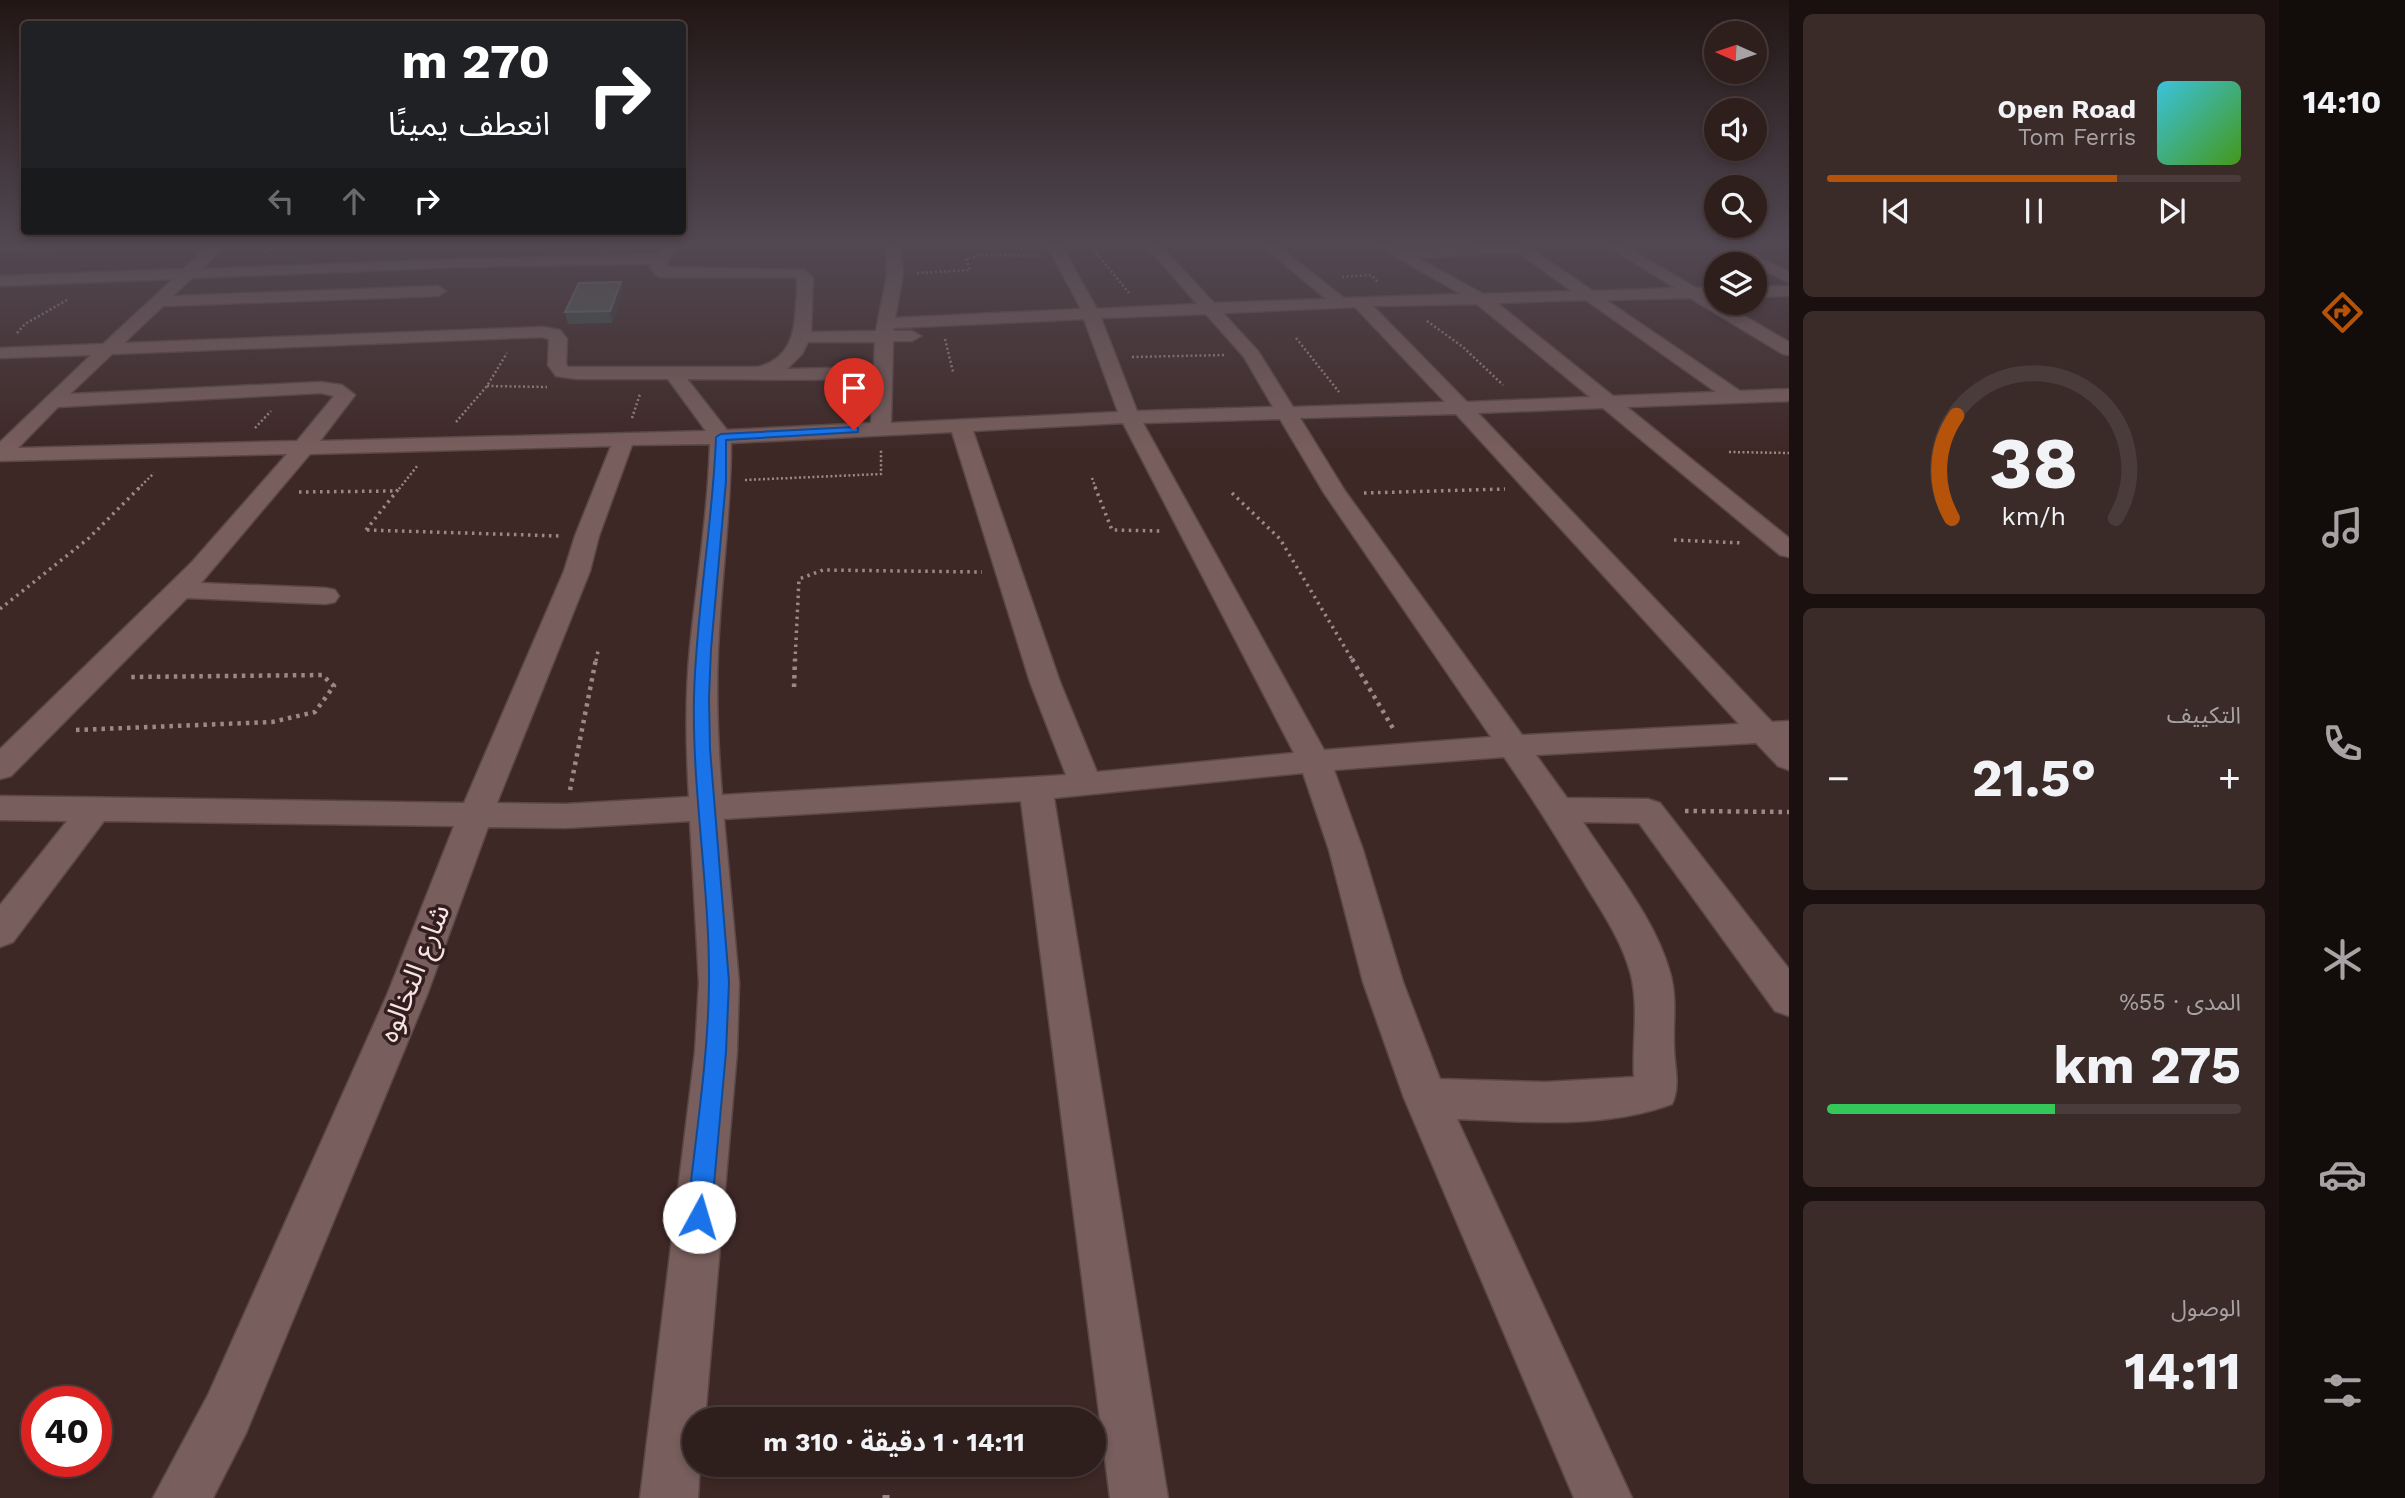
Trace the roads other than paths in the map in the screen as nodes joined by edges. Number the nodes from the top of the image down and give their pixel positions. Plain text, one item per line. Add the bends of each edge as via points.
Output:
1 (147, 313) edge
2 (422, 313) edge
3 (804, 313) edge
4 (888, 313) edge
5 (1090, 313) edge
6 (1143, 313) edge
7 (1214, 313) edge
8 (1361, 313) edge
9 (1499, 313) edge
10 (1616, 313) edge
11 (1726, 313) edge
12 (885, 330) junction
13 (1098, 334) junction
14 (803, 337) junction
15 (404, 338) junction
16 (110, 349) junction
17 (1789, 350) edge
18 (0, 353) edge
19 (881, 372) junction
20 (661, 373) junction
21 (758, 373) junction
22 (1789, 395) edge
23 (1744, 396) junction
24 (52, 401) junction
25 (1606, 401) junction
26 (1462, 408) junction
27 (1288, 412) junction
28 (1780, 414) dead end
29 (1130, 417) junction
30 (960, 424) junction
31 (881, 428) junction
32 (721, 437) junction
33 (624, 439) junction
34 (304, 446) junction
35 (0, 455) edge
36 (1786, 548) edge
37 (180, 590) junction
38 (326, 596) dead end
39 (1777, 732) edge
40 (1514, 746) junction
41 (1789, 759) edge
42 (1315, 762) junction
43 (0, 768) edge
44 (1086, 784) junction
45 (1036, 789) junction
46 (708, 807) junction
47 (0, 808) edge
48 (96, 808) junction
49 (1558, 810) junction
50 (475, 816) junction
51 (0, 932) edge
52 (1789, 999) edge
53 (1426, 1098) junction
54 (182, 1498) edge
55 (669, 1498) edge
56 (1139, 1498) edge
57 (1603, 1498) edge

1 - 16 street
2 - 15 street
3 - 14 street
4 - 12 street
5 - 13 street
6 - 13 street
7 - 27 street via 1252,355
8 - 26 street
9 - 25 street
10 - 23 street
11 - 17 street
12 - 13 street
12 - 13 street via 944,335
12 - 14 street
12 - 19 street
13 - 29 street
14 - 21 street via 785,365
15 - 16 street
15 - 20 street via 554,334 557,365 563,372
16 - 18 street
16 - 24 street
19 - 21 street
19 - 31 street
20 - 21 street
20 - 32 street
22 - 23 street
23 - 25 street
23 - 28 street
24 - 34 street via 340,389 345,395
24 - 35 street
25 - 26 street
25 - 36 street
26 - 27 street
26 - 39 street
27 - 29 street
27 - 40 street via 1335,493
29 - 30 street
29 - 42 street
30 - 31 street
30 - 44 street via 1045,682
31 - 32 street
32 - 33 street
32 - 46 street via 702,698
33 - 34 street
33 - 50 street, شارع النخالوه via 577,571
34 - 35 street
34 - 37 street
37 - 38 street
37 - 43 street
39 - 40 street
39 - 41 street
40 - 42 street
40 - 49 street
42 - 44 street
42 - 53 street via 1346,850 1383,982
44 - 45 street
45 - 46 street
45 - 56 street
46 - 50 street
46 - 55 street via 719,982 716,1052
47 - 48 street
48 - 50 street
48 - 51 street
49 - 52 street via 1648,811
49 - 53 street via 1646,960 1656,1019 1657,1090 1626,1098
50 - 54 street, شارع النخالوه via 407,995 260,1338 227,1414
53 - 57 street

